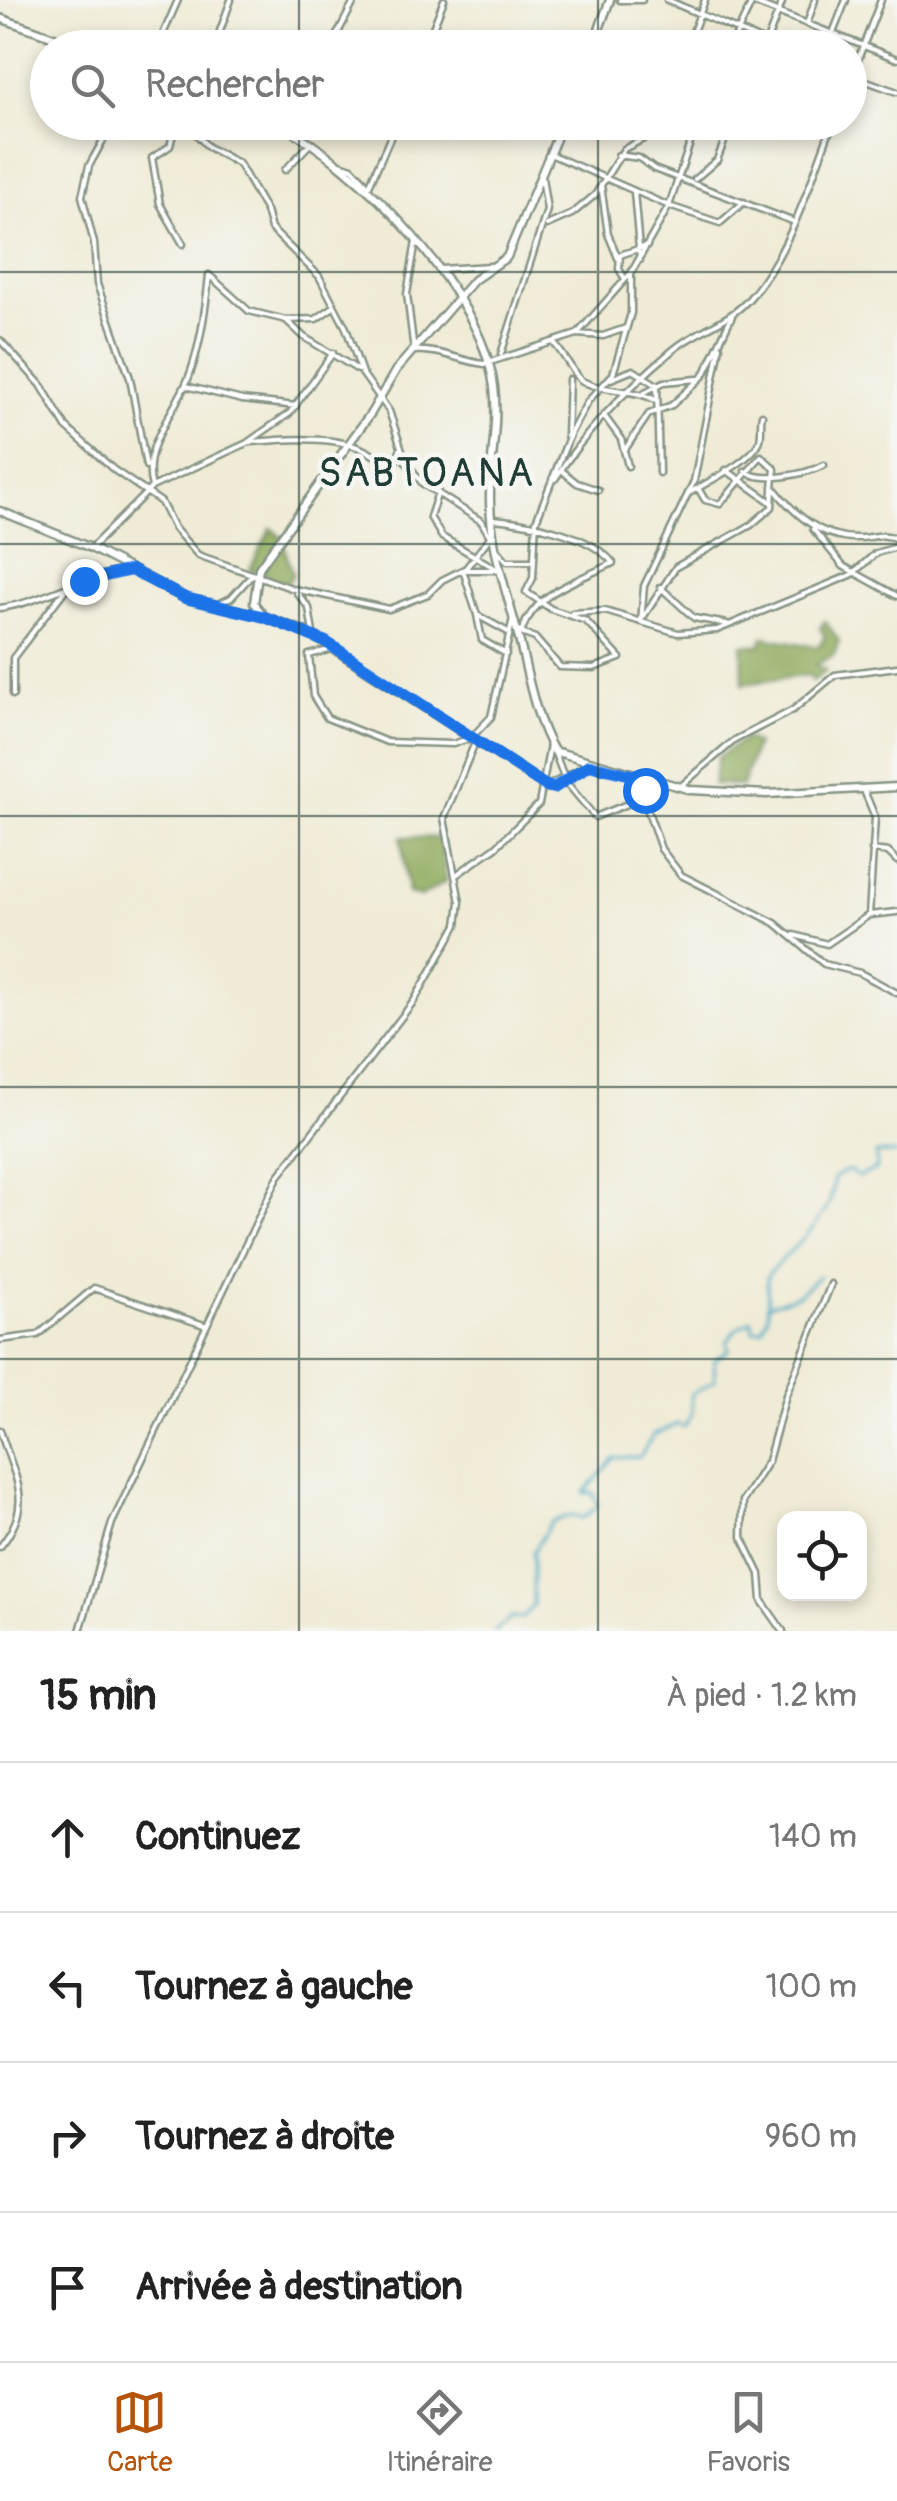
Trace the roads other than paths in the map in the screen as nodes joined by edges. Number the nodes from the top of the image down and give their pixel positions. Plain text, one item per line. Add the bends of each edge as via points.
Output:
1 (178, 0) edge
2 (230, 0) edge
3 (355, 0) edge
4 (444, 0) edge
5 (610, 0) edge
6 (620, 0) edge
7 (642, 0) edge
8 (667, 0) edge
9 (705, 0) edge
10 (783, 0) edge
11 (816, 0) edge
12 (846, 0) edge
13 (880, 0) edge
14 (749, 1) edge
15 (778, 13) junction
16 (699, 16) junction
17 (0, 18) edge
18 (806, 24) junction
19 (34, 30) edge
20 (165, 30) edge
21 (220, 30) edge
22 (339, 30) edge
23 (432, 30) edge
24 (599, 30) edge
25 (694, 30) edge
26 (735, 30) edge
27 (741, 30) edge
28 (771, 30) edge
29 (822, 30) edge
30 (835, 30) edge
31 (867, 35) edge
32 (867, 48) edge
33 (897, 59) edge
34 (867, 82) edge
35 (897, 92) edge
36 (103, 140) edge
37 (172, 140) edge
38 (202, 140) edge
39 (304, 140) edge
40 (388, 140) edge
41 (556, 140) edge
42 (644, 140) edge
43 (694, 140) edge
44 (727, 140) edge
45 (826, 140) edge
46 (310, 144) junction
47 (550, 154) junction
48 (618, 156) junction
49 (333, 164) junction
50 (285, 170) dead end
51 (681, 175) junction
52 (542, 177) junction
53 (692, 180) junction
54 (603, 181) junction
55 (369, 186) junction
56 (634, 192) junction
57 (373, 198) junction
58 (744, 202) junction
59 (669, 206) junction
60 (792, 221) junction
61 (548, 225) dead end
62 (416, 241) junction
63 (182, 244) dead end
64 (648, 246) junction
65 (639, 250) junction
66 (618, 258) junction
67 (640, 260) junction
68 (490, 266) junction
69 (438, 270) junction
70 (627, 281) junction
71 (456, 298) junction
72 (333, 306) junction
73 (734, 312) junction
74 (286, 320) junction
75 (626, 328) junction
76 (577, 334) junction
77 (0, 340) edge
78 (554, 342) junction
79 (720, 347) junction
80 (333, 352) junction
81 (414, 352) junction
82 (500, 356) junction
83 (489, 362) junction
84 (362, 373) junction
85 (716, 374) junction
86 (645, 375) junction
87 (704, 375) junction
88 (570, 378) dead end
89 (697, 379) junction
90 (604, 384) junction
91 (657, 384) junction
92 (186, 386) junction
93 (630, 392) junction
94 (641, 393) junction
95 (380, 398) junction
96 (620, 402) junction
97 (296, 406) junction
98 (658, 408) junction
99 (762, 415) dead end
100 (604, 416) junction
101 (611, 427) junction
102 (593, 430) junction
103 (567, 441) junction
104 (247, 443) junction
105 (347, 444) junction
106 (401, 448) junction
107 (624, 451) junction
108 (824, 465) dead end
109 (146, 466) junction
110 (628, 466) dead end
111 (561, 470) junction
112 (726, 470) junction
113 (745, 471) junction
114 (660, 472) dead end
115 (772, 477) junction
116 (740, 480) junction
117 (152, 487) junction
118 (551, 487) junction
119 (773, 487) junction
120 (698, 488) junction
121 (598, 490) dead end
122 (145, 492) junction
123 (438, 492) junction
124 (690, 494) junction
125 (772, 502) junction
126 (0, 510) edge
127 (492, 519) junction
128 (810, 525) junction
129 (535, 527) junction
130 (897, 539) edge
131 (492, 540) junction
132 (897, 547) edge
133 (92, 548) junction
134 (478, 558) junction
135 (531, 560) junction
136 (131, 570) junction
137 (463, 570) junction
138 (498, 570) junction
139 (854, 572) junction
140 (256, 573) junction
141 (68, 587) junction
142 (660, 587) junction
143 (294, 589) junction
144 (897, 596) edge
145 (538, 602) junction
146 (213, 605) junction
147 (0, 608) edge
148 (568, 613) junction
149 (477, 615) junction
150 (265, 617) junction
151 (513, 618) junction
152 (641, 623) junction
153 (730, 624) junction
154 (508, 632) junction
155 (315, 636) junction
156 (520, 638) junction
157 (336, 648) junction
158 (506, 654) junction
159 (897, 667) edge
160 (13, 694) dead end
161 (473, 739) junction
162 (552, 748) junction
163 (589, 765) junction
164 (636, 776) junction
165 (564, 778) junction
166 (658, 782) junction
167 (542, 784) junction
168 (897, 786) edge
169 (678, 788) junction
170 (863, 788) junction
171 (641, 798) junction
172 (872, 850) junction
173 (897, 860) edge
174 (455, 876) junction
175 (897, 912) edge
176 (869, 915) junction
177 (792, 934) junction
178 (896, 992) edge
179 (831, 1284) dead end
180 (204, 1325) junction
181 (0, 1340) edge
182 (0, 1430) edge
183 (0, 1547) edge
184 (80, 1631) edge
185 (782, 1631) edge

1 - 20 street
2 - 21 street
3 - 22 street
4 - 23 street
5 - 24 street
6 - 7 street
8 - 16 street
9 - 16 street
10 - 15 street
11 - 18 street
12 - 30 street
13 - 31 street
14 - 15 street
14 - 27 street
15 - 18 street
15 - 28 street
16 - 25 street
16 - 26 street
17 - 19 street
18 - 29 street
32 - 33 street
34 - 35 street
36 - 109 street via 82,196 97,284 130,378
37 - 63 street via 152,158 160,204
38 - 72 street via 239,164 271,229 315,271
39 - 46 street
40 - 55 street
41 - 47 street
42 - 48 street
43 - 51 street
44 - 53 street via 717,160
45 - 60 street
46 - 49 street
46 - 50 street
47 - 52 street
47 - 54 street
48 - 51 street
48 - 54 street
49 - 55 street via 343,162
49 - 57 street
51 - 53 street
51 - 59 street
52 - 68 street via 507,256
52 - 82 street via 547,210
53 - 58 street
54 - 56 street
54 - 61 street via 572,214
54 - 66 street via 608,234
55 - 57 street
56 - 59 street
56 - 65 street
57 - 62 street
58 - 59 street via 716,223
58 - 60 street
59 - 64 street
60 - 73 street via 772,271
62 - 69 street
62 - 81 street via 407,294
64 - 65 street
64 - 67 street
65 - 66 street
65 - 67 street
66 - 70 street
67 - 70 street
68 - 69 street
68 - 71 street
69 - 71 street
70 - 75 street via 632,309
70 - 76 street
71 - 81 street
71 - 83 street
72 - 74 street via 316,320
72 - 84 street
73 - 79 street
73 - 86 street
74 - 80 street
74 - 92 street via 249,311 208,275 205,316
75 - 76 street via 603,336
75 - 90 street
76 - 78 street
77 - 122 street via 41,385 66,427
78 - 82 street
78 - 90 street via 580,378
79 - 85 street
79 - 87 street
80 - 84 street
80 - 97 street
81 - 83 street
81 - 95 street
82 - 83 street
83 - 127 street via 495,398
84 - 95 street
85 - 87 street
85 - 124 street
86 - 90 street via 624,371
86 - 91 street
86 - 93 street
87 - 89 street
88 - 103 street
89 - 91 street
89 - 98 street via 680,399
90 - 93 street
90 - 103 street
91 - 94 street
91 - 98 street
92 - 97 street
92 - 109 street
93 - 94 street
93 - 96 street
94 - 96 street
94 - 98 street
95 - 105 street
95 - 106 street
96 - 100 street
97 - 104 street
98 - 107 street
98 - 114 street
99 - 112 street via 754,450
100 - 101 street
100 - 102 street
101 - 102 street
101 - 107 street
102 - 111 street
103 - 118 street
104 - 105 street
104 - 117 street
105 - 106 street via 376,454 391,471
105 - 140 street
106 - 123 street via 418,479
107 - 110 street
108 - 115 street
109 - 117 street
111 - 118 street
111 - 121 street
112 - 116 street
112 - 120 street
113 - 115 street
113 - 115 street via 761,456 775,469
113 - 116 street
115 - 119 street
116 - 120 street via 720,504 705,500
116 - 125 street
117 - 122 street
118 - 129 street
119 - 125 street
119 - 128 street
120 - 124 street
122 - 133 street
122 - 140 street via 164,506 194,552
123 - 131 street via 475,516
123 - 134 street via 430,517 437,532
124 - 152 street via 644,586
125 - 142 street via 751,526 676,567
126 - 133 street
127 - 129 street
127 - 131 street
128 - 130 street via 834,535
128 - 139 street
129 - 135 street
129 - 145 street via 602,552 613,563
131 - 134 street
131 - 135 street via 507,561
131 - 138 street
132 - 139 street via 876,553
133 - 136 street
134 - 137 street
134 - 138 street
135 - 145 street via 526,592
136 - 141 street
136 - 146 street
137 - 138 street
137 - 143 street via 428,594 388,609
137 - 149 street
138 - 151 street
139 - 144 street
139 - 153 street
140 - 143 street
140 - 146 street via 231,598
140 - 150 street via 254,603
141 - 147 street
141 - 160 street via 14,658
142 - 152 street
142 - 153 street via 694,618
143 - 155 street via 309,608
145 - 148 street
145 - 156 street
146 - 150 street
148 - 152 street via 605,611
148 - 156 street via 592,626 620,658 594,668 560,666 535,638
149 - 154 street
149 - 158 street via 482,640
150 - 155 street
151 - 154 street
151 - 156 street
152 - 153 street via 678,633
154 - 158 street
155 - 157 street
156 - 162 street
157 - 161 street
157 - 161 street via 309,656 312,696 327,718 395,743
158 - 161 street via 491,718
159 - 169 street via 835,676 793,710 735,740
161 - 167 street
161 - 174 street via 444,818
162 - 163 street
162 - 165 street
162 - 167 street
163 - 164 street
163 - 165 street
164 - 166 street
164 - 171 street
165 - 167 street via 554,788
165 - 171 street via 595,817
166 - 169 street
166 - 171 street
167 - 174 street via 539,804 528,817
168 - 170 street
169 - 170 street via 767,794
170 - 172 street via 875,817
171 - 177 street via 663,853 681,875
172 - 173 street
172 - 176 street
174 - 180 street via 462,912 454,930 414,1001 278,1177
175 - 176 street
176 - 177 street via 827,944
177 - 178 street via 824,964
179 - 185 street via 786,1395 768,1461 746,1491 740,1519 745,1548 760,1574 762,1601
180 - 181 street via 94,1288 38,1335
180 - 184 street via 112,1523
182 - 183 street via 21,1498 19,1520

